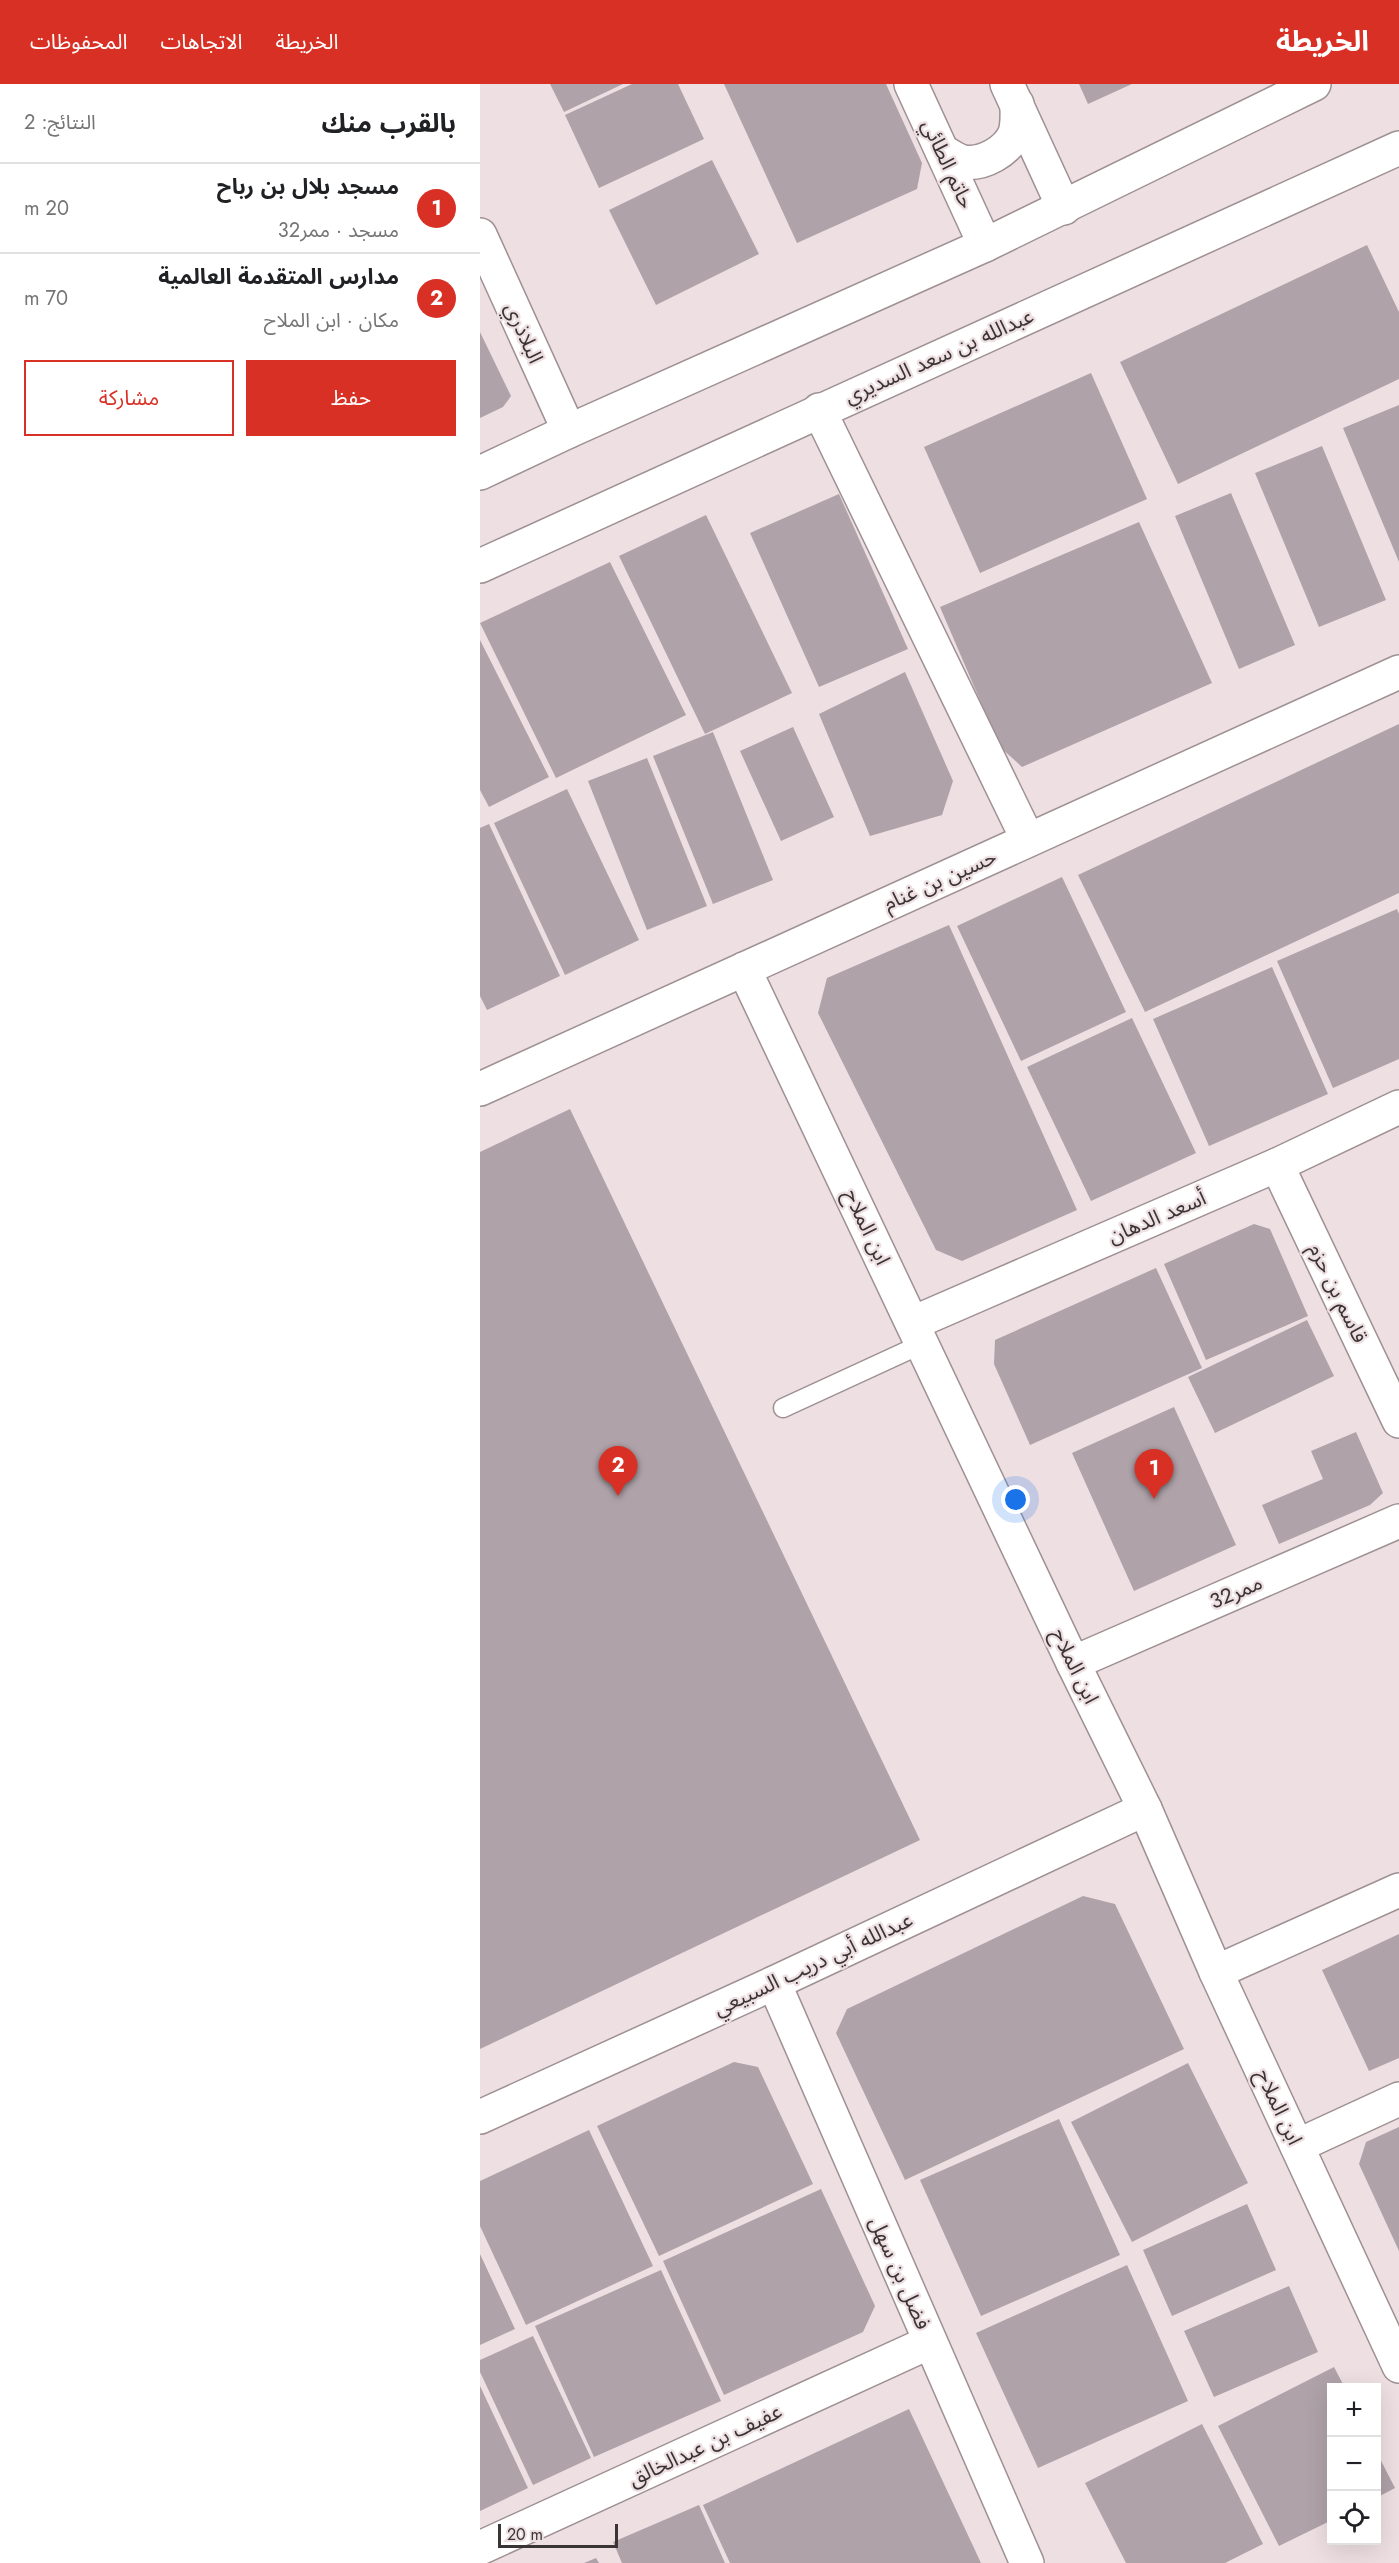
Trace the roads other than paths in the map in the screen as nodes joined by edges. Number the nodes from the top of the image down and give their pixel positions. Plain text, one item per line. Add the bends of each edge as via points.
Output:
1 (911, 84) edge
2 (1314, 84) edge
3 (1012, 94) edge
4 (1399, 148) edge
5 (942, 151) junction
6 (1064, 208) junction
7 (480, 235) edge
8 (985, 245) junction
9 (819, 410) junction
10 (569, 431) junction
11 (480, 473) edge
12 (480, 566) edge
13 (1399, 672) edge
14 (1028, 840) junction
15 (744, 969) junction
16 (480, 1089) edge
17 (1399, 1107) edge
18 (1276, 1165) junction
19 (917, 1333) junction
20 (783, 1408) dead end
21 (1399, 1421) edge
22 (1399, 1521) edge
23 (1073, 1663) junction
24 (1145, 1809) junction
25 (1399, 1890) edge
26 (1216, 1972) junction
27 (774, 1983) junction
28 (1399, 2099) edge
29 (480, 2117) edge
30 (1297, 2146) junction
31 (930, 2342) junction
32 (1399, 2366) edge
33 (480, 2548) edge
34 (1027, 2563) edge

1 - 5 street, حاتم الطائي
2 - 6 street
3 - 5 street via 1017,119 1006,147 978,163 962,162
3 - 6 street
4 - 9 street, عبدالله بن سعد السديري
5 - 8 street, حاتم الطائي
6 - 8 street
7 - 10 street, البلاذري
8 - 10 street
9 - 12 street, عبدالله بن سعد السديري
9 - 14 street
10 - 11 street
13 - 14 street, حسين بن غنام
14 - 15 street, حسين بن غنام
15 - 16 street, حسين بن غنام
15 - 19 street, ابن الملاح
17 - 18 street, أسعد الدهان
18 - 19 street, أسعد الدهان
18 - 21 street, قاسم بن حزم
19 - 20 lane
19 - 23 street, ابن الملاح
22 - 23 street, ممر32
23 - 24 street, ابن الملاح
24 - 26 street, ابن الملاح
24 - 27 street, عبدالله أبي دريب السبيعي
25 - 26 street
26 - 30 street, ابن الملاح
27 - 29 street, عبدالله أبي دريب السبيعي
27 - 31 street, فضل بن سهل
28 - 30 street
30 - 32 street, ابن الملاح
31 - 33 street, عفيف بن عبدالخالق
31 - 34 street, فضل بن سهل

